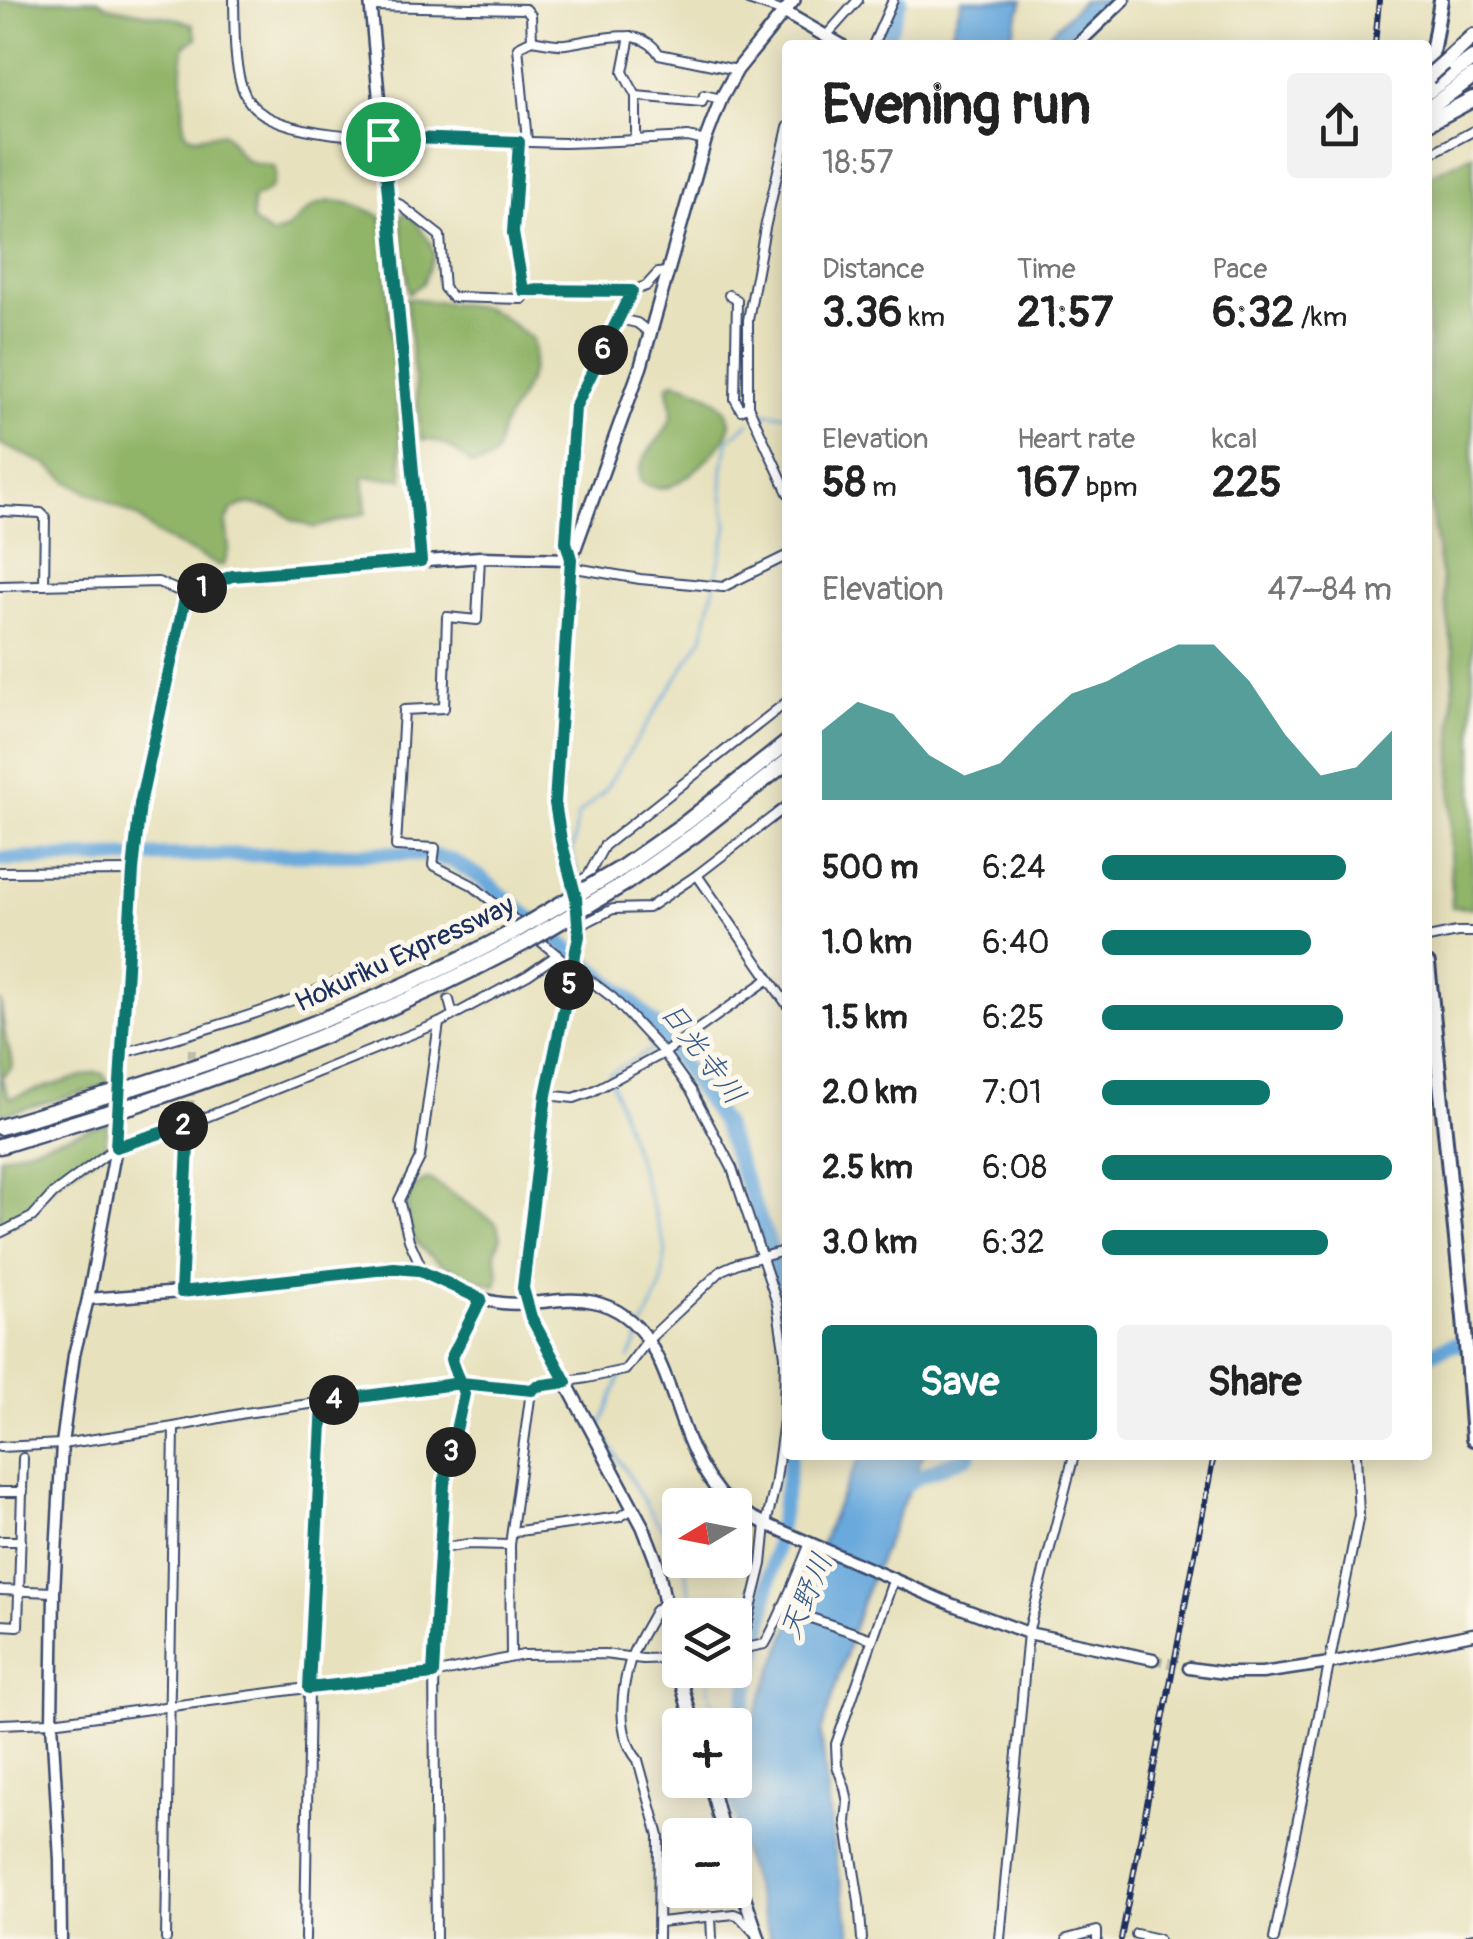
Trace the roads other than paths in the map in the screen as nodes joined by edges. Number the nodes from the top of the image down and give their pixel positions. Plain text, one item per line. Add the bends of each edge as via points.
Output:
1 (234, 0) edge
2 (748, 0) edge
3 (794, 0) edge
4 (858, 0) edge
5 (893, 0) edge
6 (1124, 0) edge
7 (1440, 0) edge
8 (371, 3) edge
9 (784, 12) junction
10 (630, 36) junction
11 (1473, 36) edge
12 (532, 40) junction
13 (830, 40) edge
14 (833, 40) edge
15 (875, 40) edge
16 (1082, 40) edge
17 (1432, 52) edge
18 (1473, 58) edge
19 (737, 70) junction
20 (1444, 71) junction
21 (1432, 76) edge
22 (1473, 76) edge
23 (1432, 86) edge
24 (636, 96) junction
25 (721, 99) junction
26 (1473, 99) edge
27 (1432, 114) edge
28 (1432, 116) edge
29 (1473, 131) edge
30 (383, 139) junction
31 (636, 140) junction
32 (523, 141) junction
33 (705, 141) junction
34 (782, 152) edge
35 (1432, 153) edge
36 (390, 201) junction
37 (666, 272) junction
38 (529, 290) junction
39 (632, 291) junction
40 (729, 296) dead end
41 (619, 319) junction
42 (650, 333) junction
43 (748, 406) junction
44 (782, 480) edge
45 (0, 511) edge
46 (480, 558) junction
47 (782, 558) edge
48 (421, 561) junction
49 (570, 563) junction
50 (44, 585) junction
51 (0, 586) edge
52 (186, 594) junction
53 (782, 705) edge
54 (782, 747) edge
55 (782, 766) edge
56 (782, 810) edge
57 (133, 871) junction
58 (0, 872) edge
59 (624, 875) junction
60 (697, 875) junction
61 (572, 884) junction
62 (500, 908) junction
63 (580, 926) junction
64 (1473, 932) edge
65 (520, 937) junction
66 (1432, 937) edge
67 (423, 946) junction
68 (557, 955) junction
69 (429, 958) tunnel mouth
70 (573, 965) junction
71 (769, 979) junction
72 (782, 997) edge
73 (449, 1000) tunnel mouth
74 (1432, 1003) edge
75 (453, 1015) junction
76 (438, 1023) junction
77 (192, 1034) junction
78 (192, 1047) tunnel mouth
79 (122, 1052) junction
80 (664, 1053) junction
81 (546, 1095) junction
82 (190, 1108) tunnel mouth
83 (189, 1124) junction
84 (0, 1127) edge
85 (0, 1146) edge
86 (116, 1147) junction
87 (0, 1233) edge
88 (782, 1251) edge
89 (764, 1256) junction
90 (418, 1270) junction
91 (181, 1292) junction
92 (88, 1298) junction
93 (481, 1299) junction
94 (526, 1303) junction
95 (782, 1336) edge
96 (648, 1340) junction
97 (566, 1382) junction
98 (461, 1383) junction
99 (532, 1390) junction
100 (323, 1402) junction
101 (174, 1426) junction
102 (782, 1435) edge
103 (1473, 1439) edge
104 (62, 1444) junction
105 (0, 1447) edge
106 (23, 1458) dead end
107 (1073, 1460) edge
108 (1356, 1460) edge
109 (714, 1488) edge
110 (0, 1492) edge
111 (22, 1492) junction
112 (633, 1509) junction
113 (752, 1517) edge
114 (769, 1526) junction
115 (512, 1532) junction
116 (0, 1541) edge
117 (21, 1542) junction
118 (810, 1543) junction
119 (510, 1545) junction
120 (441, 1548) junction
121 (890, 1577) junction
122 (0, 1590) edge
123 (21, 1590) junction
124 (54, 1592) junction
125 (666, 1598) edge
126 (752, 1604) edge
127 (662, 1605) edge
128 (782, 1608) junction
129 (0, 1624) edge
130 (1028, 1633) junction
131 (1473, 1634) edge
132 (872, 1639) junction
133 (752, 1647) edge
134 (511, 1657) junction
135 (630, 1658) junction
136 (662, 1658) edge
137 (1153, 1658) tunnel mouth
138 (1330, 1662) junction
139 (1189, 1668) tunnel mouth
140 (433, 1674) junction
141 (309, 1688) junction
142 (170, 1705) junction
143 (52, 1722) junction
144 (0, 1724) edge
145 (748, 1908) edge
146 (711, 1916) junction
147 (660, 1922) junction
148 (1136, 1934) dead end
149 (758, 1938) edge
150 (61, 1939) edge
151 (166, 1939) edge
152 (305, 1939) edge
153 (436, 1939) edge
154 (658, 1939) edge
155 (712, 1939) edge
156 (862, 1939) edge
157 (1000, 1939) edge
158 (1068, 1939) edge
159 (1096, 1939) edge
160 (1158, 1939) edge
161 (1274, 1939) edge

1 - 30 street via 242,91 252,107 291,126
2 - 9 street
3 - 9 main road
4 - 14 street
5 - 15 street
6 - 16 street
7 - 17 highway
8 - 12 street via 526,9
8 - 30 street
9 - 13 main road
9 - 19 main road
10 - 12 street via 561,45
10 - 19 street via 659,54
10 - 24 street via 623,72
11 - 20 highway
12 - 32 street via 518,48
18 - 20 highway
19 - 25 main road
20 - 21 highway, bridge
20 - 23 highway
22 - 27 highway via 1442,98
24 - 25 street
24 - 31 street
25 - 33 main road
26 - 28 highway
29 - 35 street
30 - 32 street
30 - 36 street
31 - 32 street
31 - 33 street
32 - 38 street via 513,233 523,290
33 - 37 main road
34 - 43 street via 748,320
36 - 38 street via 440,236 444,288 452,297 522,299
36 - 48 street
37 - 39 street
37 - 42 main road
38 - 39 street
39 - 41 street
40 - 43 street via 737,300 736,398 741,410
41 - 42 street
41 - 49 street via 575,407
42 - 49 main road
43 - 44 street
45 - 50 street via 45,516
46 - 48 street
46 - 49 street
46 - 62 street via 476,620 447,617 444,708 404,710 396,846 435,848 433,866
47 - 49 street via 723,587
48 - 52 street via 232,576
49 - 61 main road via 555,803
50 - 51 street
50 - 52 street via 158,582
52 - 57 street via 140,804
53 - 61 street via 604,846 588,876
54 - 59 highway, Hokuriku Expressway
55 - 59 highway, Hokuriku Expressway via 733,806
56 - 60 street
57 - 58 street
57 - 79 street
59 - 65 highway, Hokuriku Expressway, bridge
60 - 63 street via 648,908 614,909
60 - 71 street
61 - 63 main road
62 - 67 street
62 - 68 street
63 - 70 main road
64 - 66 street
65 - 84 highway, Hokuriku Expressway, bridge via 252,1048
65 - 85 highway, Hokuriku Expressway, bridge via 432,990 313,1041
67 - 69 street
67 - 77 street
68 - 70 street
68 - 75 street
70 - 80 street
70 - 81 main road
71 - 72 street
71 - 80 street
73 - 75 street
74 - 103 highway
75 - 76 street
76 - 83 street
76 - 90 street via 420,1158 399,1200
77 - 78 street
77 - 79 street
79 - 86 street
80 - 81 street via 592,1092
80 - 89 street via 732,1168
81 - 94 main road
82 - 83 street
83 - 86 street
83 - 91 street
86 - 87 street via 32,1218
86 - 92 street
88 - 89 street
89 - 95 street
89 - 96 street via 722,1270
90 - 91 street
90 - 93 street
91 - 92 street
92 - 104 street
93 - 94 street
93 - 98 street via 451,1359
94 - 96 street via 598,1303 616,1310
94 - 97 main road
96 - 97 street via 625,1370
96 - 109 street
97 - 99 street
97 - 112 main road
98 - 99 street
98 - 100 street
98 - 120 street
99 - 115 street
100 - 101 street
100 - 141 street
101 - 104 street
101 - 142 street
102 - 114 street
104 - 105 street
104 - 124 street
106 - 111 street
107 - 130 street
108 - 138 street via 1359,1515
110 - 111 street
111 - 117 street
112 - 115 street via 618,1517
112 - 125 main road
113 - 114 street
114 - 118 street
114 - 126 street
115 - 119 street
116 - 117 street
117 - 123 street
118 - 121 street
118 - 128 street
119 - 120 street
119 - 134 street
120 - 140 street
121 - 130 street
121 - 132 street
122 - 123 street
123 - 124 street
123 - 129 street via 18,1626
124 - 143 street
127 - 135 street
128 - 132 street
128 - 133 street via 765,1644
130 - 137 street
130 - 157 street
131 - 138 street
132 - 156 street via 836,1744
134 - 135 street
134 - 140 street
135 - 136 street
135 - 147 street via 622,1708 659,1836
138 - 139 street via 1262,1673
138 - 161 street
140 - 141 street
140 - 153 street
141 - 142 street
141 - 152 street
142 - 143 street
142 - 151 street
143 - 144 street
143 - 150 street
145 - 149 main road
146 - 147 street
146 - 149 street via 734,1914
146 - 155 street
147 - 154 street
148 - 160 street
158 - 159 street via 1097,1931

